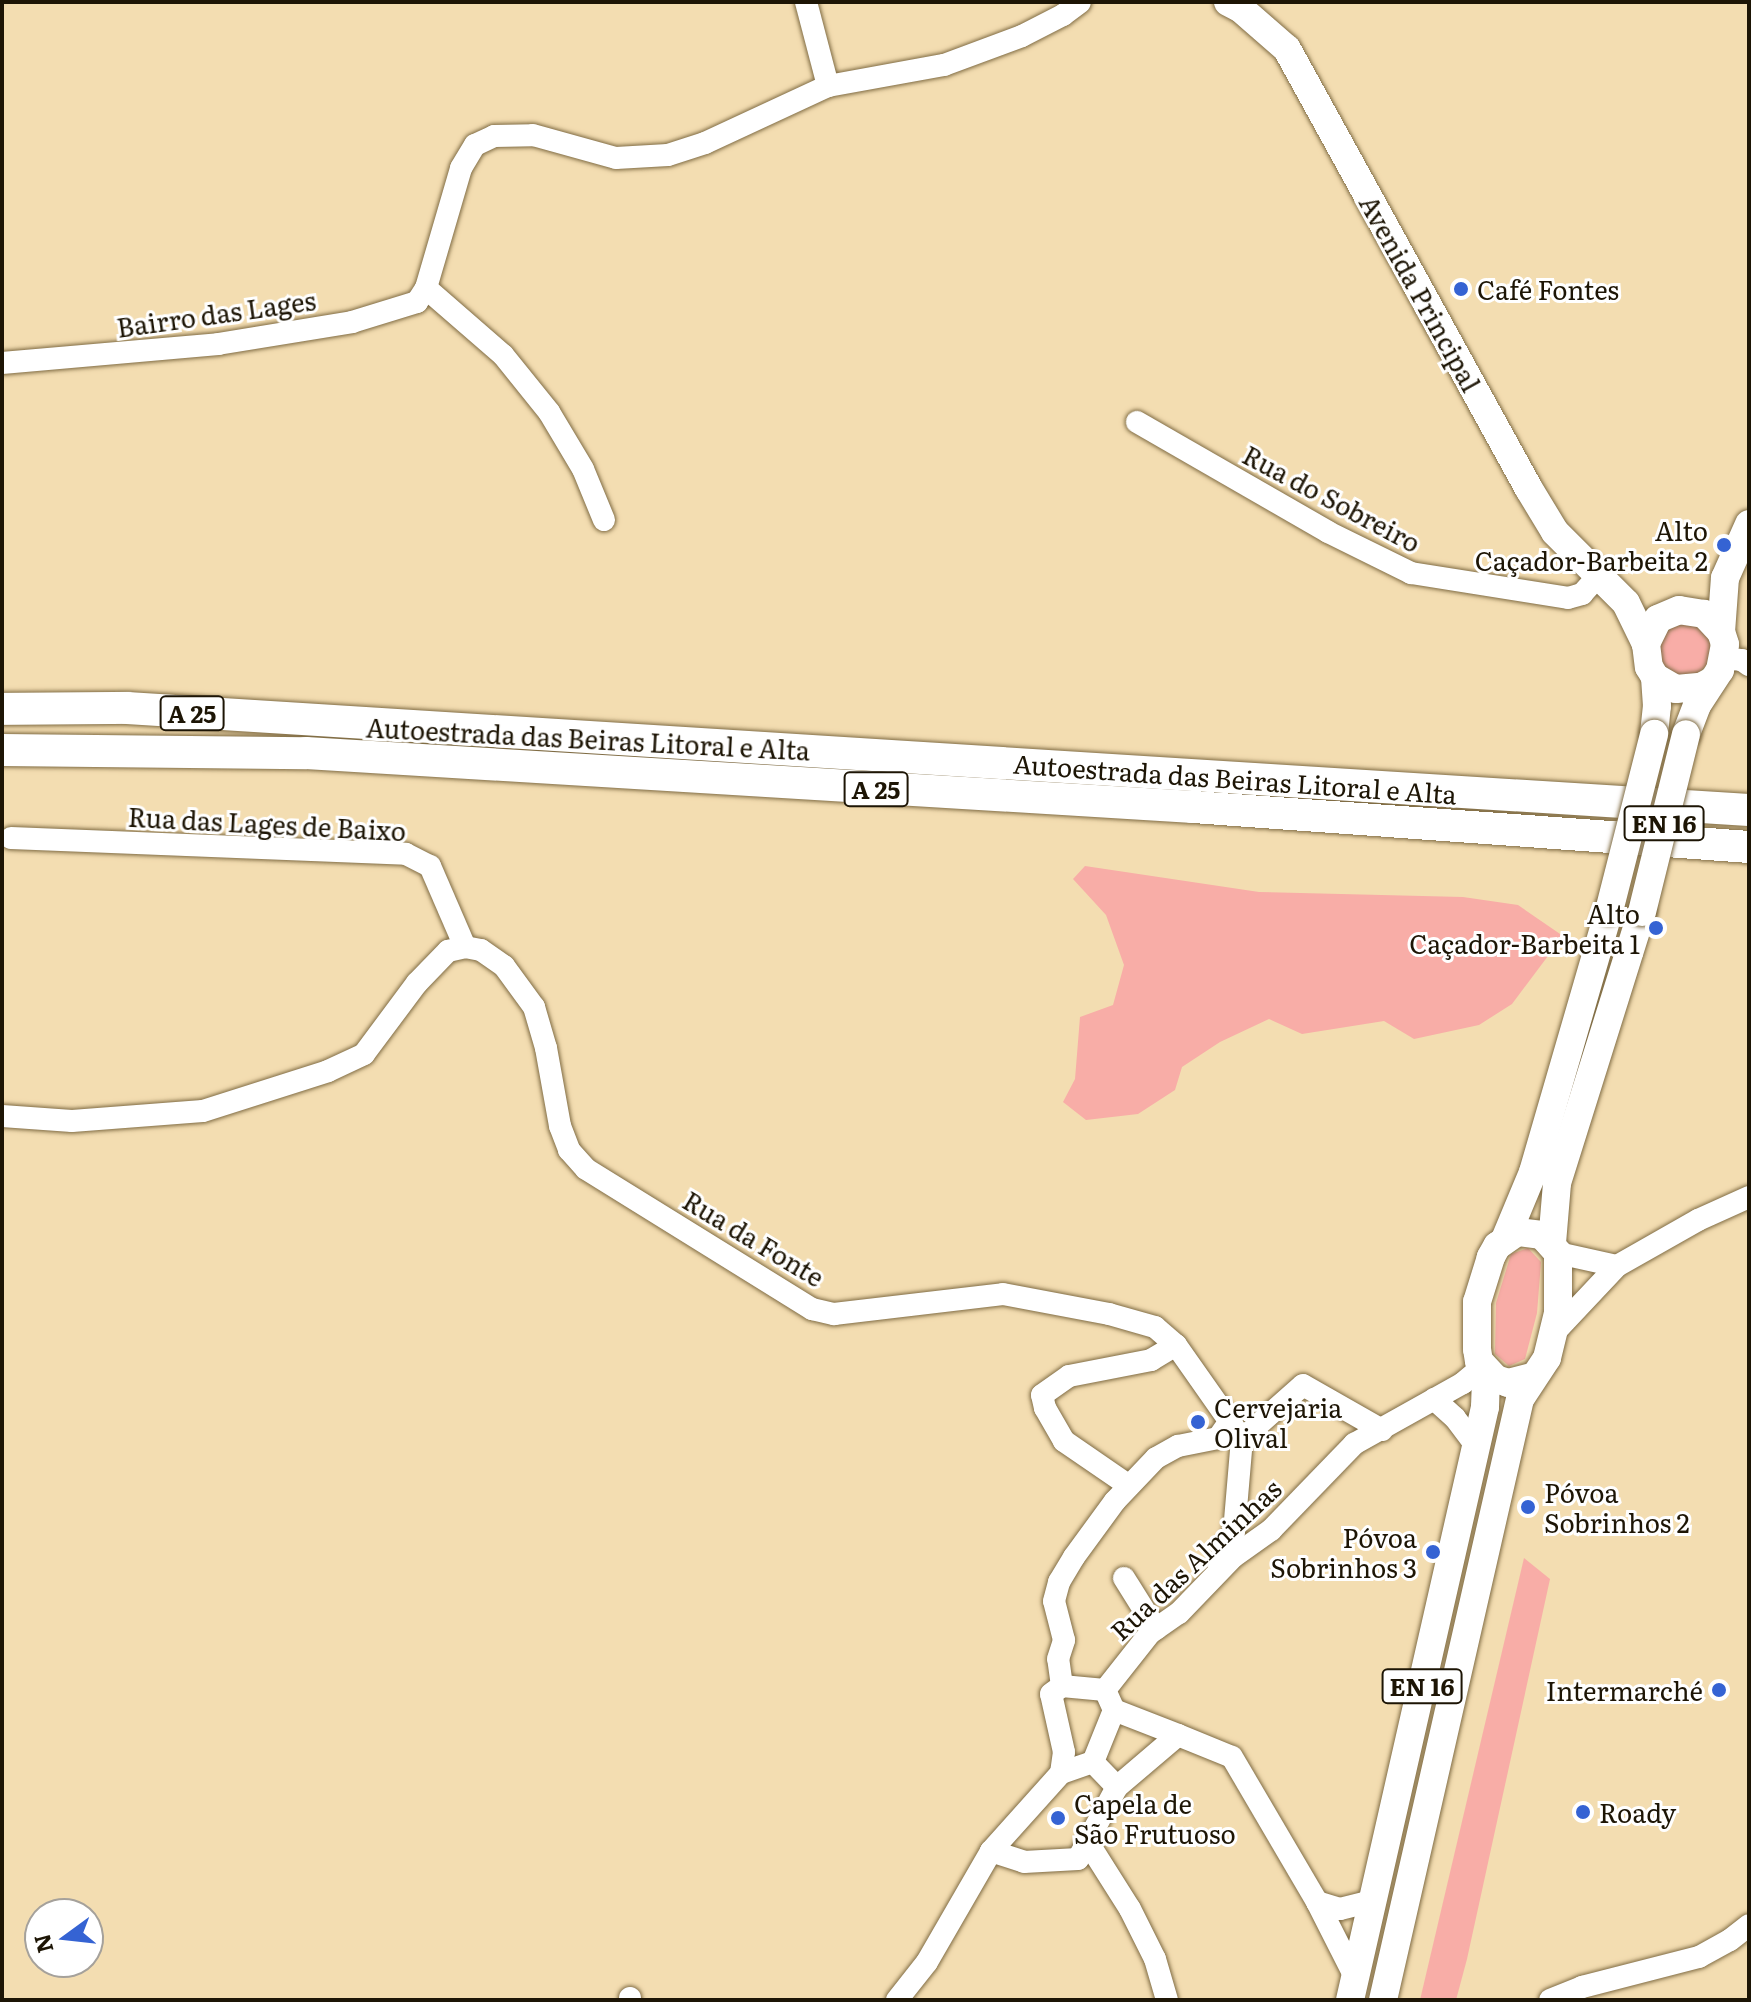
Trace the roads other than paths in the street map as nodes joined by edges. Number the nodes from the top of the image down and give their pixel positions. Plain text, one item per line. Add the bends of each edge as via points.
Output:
1 (806, 2) edge
2 (1080, 2) edge
3 (1228, 2) edge
4 (828, 86) junction
5 (426, 288) junction
6 (2, 363) edge
7 (1137, 422) dead end
8 (604, 520) dead end
9 (1749, 524) edge
10 (1725, 578) junction
11 (1606, 582) junction
12 (1685, 610) junction
13 (1646, 644) junction
14 (1727, 659) edge
15 (1655, 677) junction
16 (2, 709) edge
17 (2, 750) edge
18 (1749, 810) edge
19 (11, 838) dead end
20 (1749, 847) edge
21 (465, 947) junction
22 (2, 1116) edge
23 (1749, 1197) edge
24 (1506, 1237) junction
25 (1555, 1248) junction
26 (1617, 1266) junction
27 (1553, 1334) junction
28 (1171, 1339) junction
29 (1485, 1369) junction
30 (1532, 1377) junction
31 (1434, 1399) junction
32 (1235, 1430) junction
33 (1382, 1430) junction
34 (1476, 1446) junction
35 (1128, 1485) junction
36 (1217, 1572) junction
37 (1124, 1578) dead end
38 (1156, 1629) junction
39 (1062, 1686) junction
40 (1110, 1700) junction
41 (1178, 1735) junction
42 (1093, 1762) junction
43 (1061, 1773) junction
44 (1117, 1787) junction
45 (1087, 1841) junction
46 (991, 1851) junction
47 (1373, 1901) junction
48 (1317, 1902) junction
49 (1749, 1925) edge
50 (1353, 1988) edge
51 (897, 2000) edge
52 (1167, 2000) edge
53 (1383, 2000) edge
54 (1550, 2000) edge

1 - 4 street
2 - 4 street via 1022,36 944,65
3 - 11 main road, Avenida Principal via 1287,49 1529,489 1555,532
4 - 5 street via 668,155 616,158 533,135 484,140 461,168
5 - 6 street, Bairro das Lages via 417,302 337,325 218,344
5 - 8 street via 503,355 549,412 583,469
7 - 11 street, Rua do Sobreiro via 1315,525 1411,573 1568,598
9 - 10 main road, EN 16
10 - 12 main road, EN 16
10 - 14 main road, EN 16
11 - 12 main road, Avenida Principal via 1643,603
11 - 13 main road, Avenida Principal via 1635,617
12 - 13 main road, EN 16 via 1658,619
12 - 14 main road via 1714,621
13 - 15 main road, EN 16
14 - 15 main road via 1701,687 1676,689
14 - 25 main road, EN 16, bridge via 1686,734 1642,912 1557,1183
15 - 24 main road, EN 16, bridge via 1654,734 1609,911 1533,1172
16 - 18 highway, Autoestrada das Beiras Litoral e Alta / A 25 via 127,708
17 - 20 highway, Autoestrada das Beiras Litoral e Alta / A 25 via 306,753
19 - 21 street, Rua das Lages de Baixo via 406,854 430,866
21 - 22 street via 438,959 364,1054 328,1071 203,1111 72,1121
21 - 28 street, Rua da Fonte via 481,950 504,966 534,1007 560,1126 569,1150 586,1169 812,1309 834,1314 1003,1294 1109,1314 1155,1327
23 - 26 street
24 - 25 main road via 1529,1232
24 - 29 main road, EN 16 via 1491,1257 1477,1302 1477,1349
25 - 26 street
25 - 27 main road, EN 16 via 1558,1313
26 - 27 street
27 - 30 main road, EN 16 via 1547,1358
28 - 32 street
28 - 35 street via 1151,1360 1069,1376 1042,1395 1064,1441
29 - 30 main road via 1508,1383
29 - 31 street
29 - 34 main road, EN 16 via 1485,1407
30 - 53 main road, EN 16 via 1520,1399
31 - 33 street, Rua das Alminhas
31 - 34 street
32 - 33 street via 1303,1385
32 - 35 street via 1165,1451
32 - 36 street via 1234,1532
33 - 36 street, Rua das Alminhas via 1354,1444 1271,1530
34 - 47 main road, EN 16
35 - 39 street via 1059,1582 1054,1601 1064,1640 1058,1659
36 - 38 street, Rua das Alminhas via 1179,1613
37 - 38 street
38 - 40 street, Rua das Alminhas via 1129,1655
39 - 40 street
39 - 43 street via 1051,1694 1064,1752
40 - 41 street
40 - 42 street, Rua das Alminhas
41 - 44 street
41 - 48 street via 1232,1757
42 - 43 street
42 - 44 street
43 - 46 street
44 - 45 street
45 - 46 street via 1078,1859 1024,1862
45 - 52 street via 1130,1909 1155,1959
46 - 51 street via 927,1962
47 - 48 street via 1340,1909
47 - 50 main road, EN 16
48 - 50 street
49 - 54 street via 1699,1957

